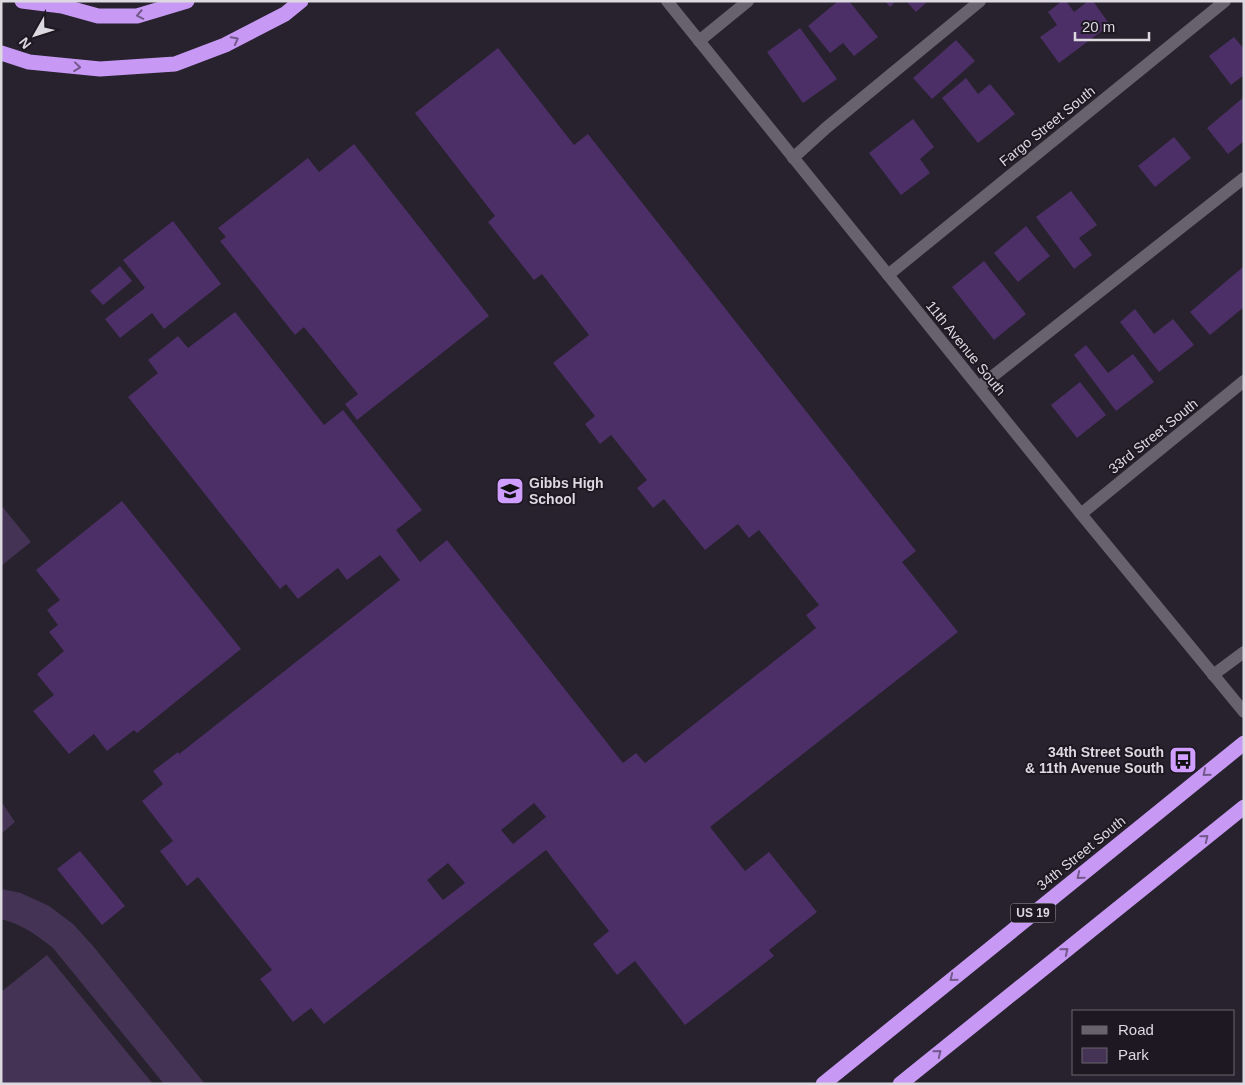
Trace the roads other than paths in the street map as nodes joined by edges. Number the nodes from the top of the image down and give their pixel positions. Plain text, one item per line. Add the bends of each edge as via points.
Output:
1 (22, 1) edge
2 (187, 1) edge
3 (300, 1) edge
4 (667, 1) edge
5 (748, 1) edge
6 (980, 1) edge
7 (1225, 1) edge
8 (60, 4) edge
9 (699, 41) junction
10 (1, 42) edge
11 (1, 53) edge
12 (29, 62) junction
13 (793, 158) junction
14 (1244, 178) edge
15 (888, 275) junction
16 (1244, 381) edge
17 (978, 387) junction
18 (1081, 514) junction
19 (1244, 652) edge
20 (1213, 675) junction
21 (1244, 712) edge
22 (1244, 743) edge
23 (1244, 807) edge
24 (823, 1084) edge
25 (900, 1084) edge

1 - 8 highway
2 -> 8 highway via 137,16 98,16
12 -> 3 highway via 100,69 175,64 225,45 285,14
4 - 9 street, 11th Avenue South
5 - 9 street
6 - 13 street
7 - 15 street, Fargo Street South
9 - 13 street, 11th Avenue South
10 - 12 highway
11 - 12 highway
13 - 15 street, 11th Avenue South
14 - 17 street
15 - 17 street, 11th Avenue South
16 - 18 street, 33rd Street South
17 - 18 street, 11th Avenue South
18 - 20 street, 11th Avenue South
19 - 20 street
20 - 21 street, 11th Avenue South
22 -> 24 highway, 34th Street South / US 19
25 -> 23 highway

